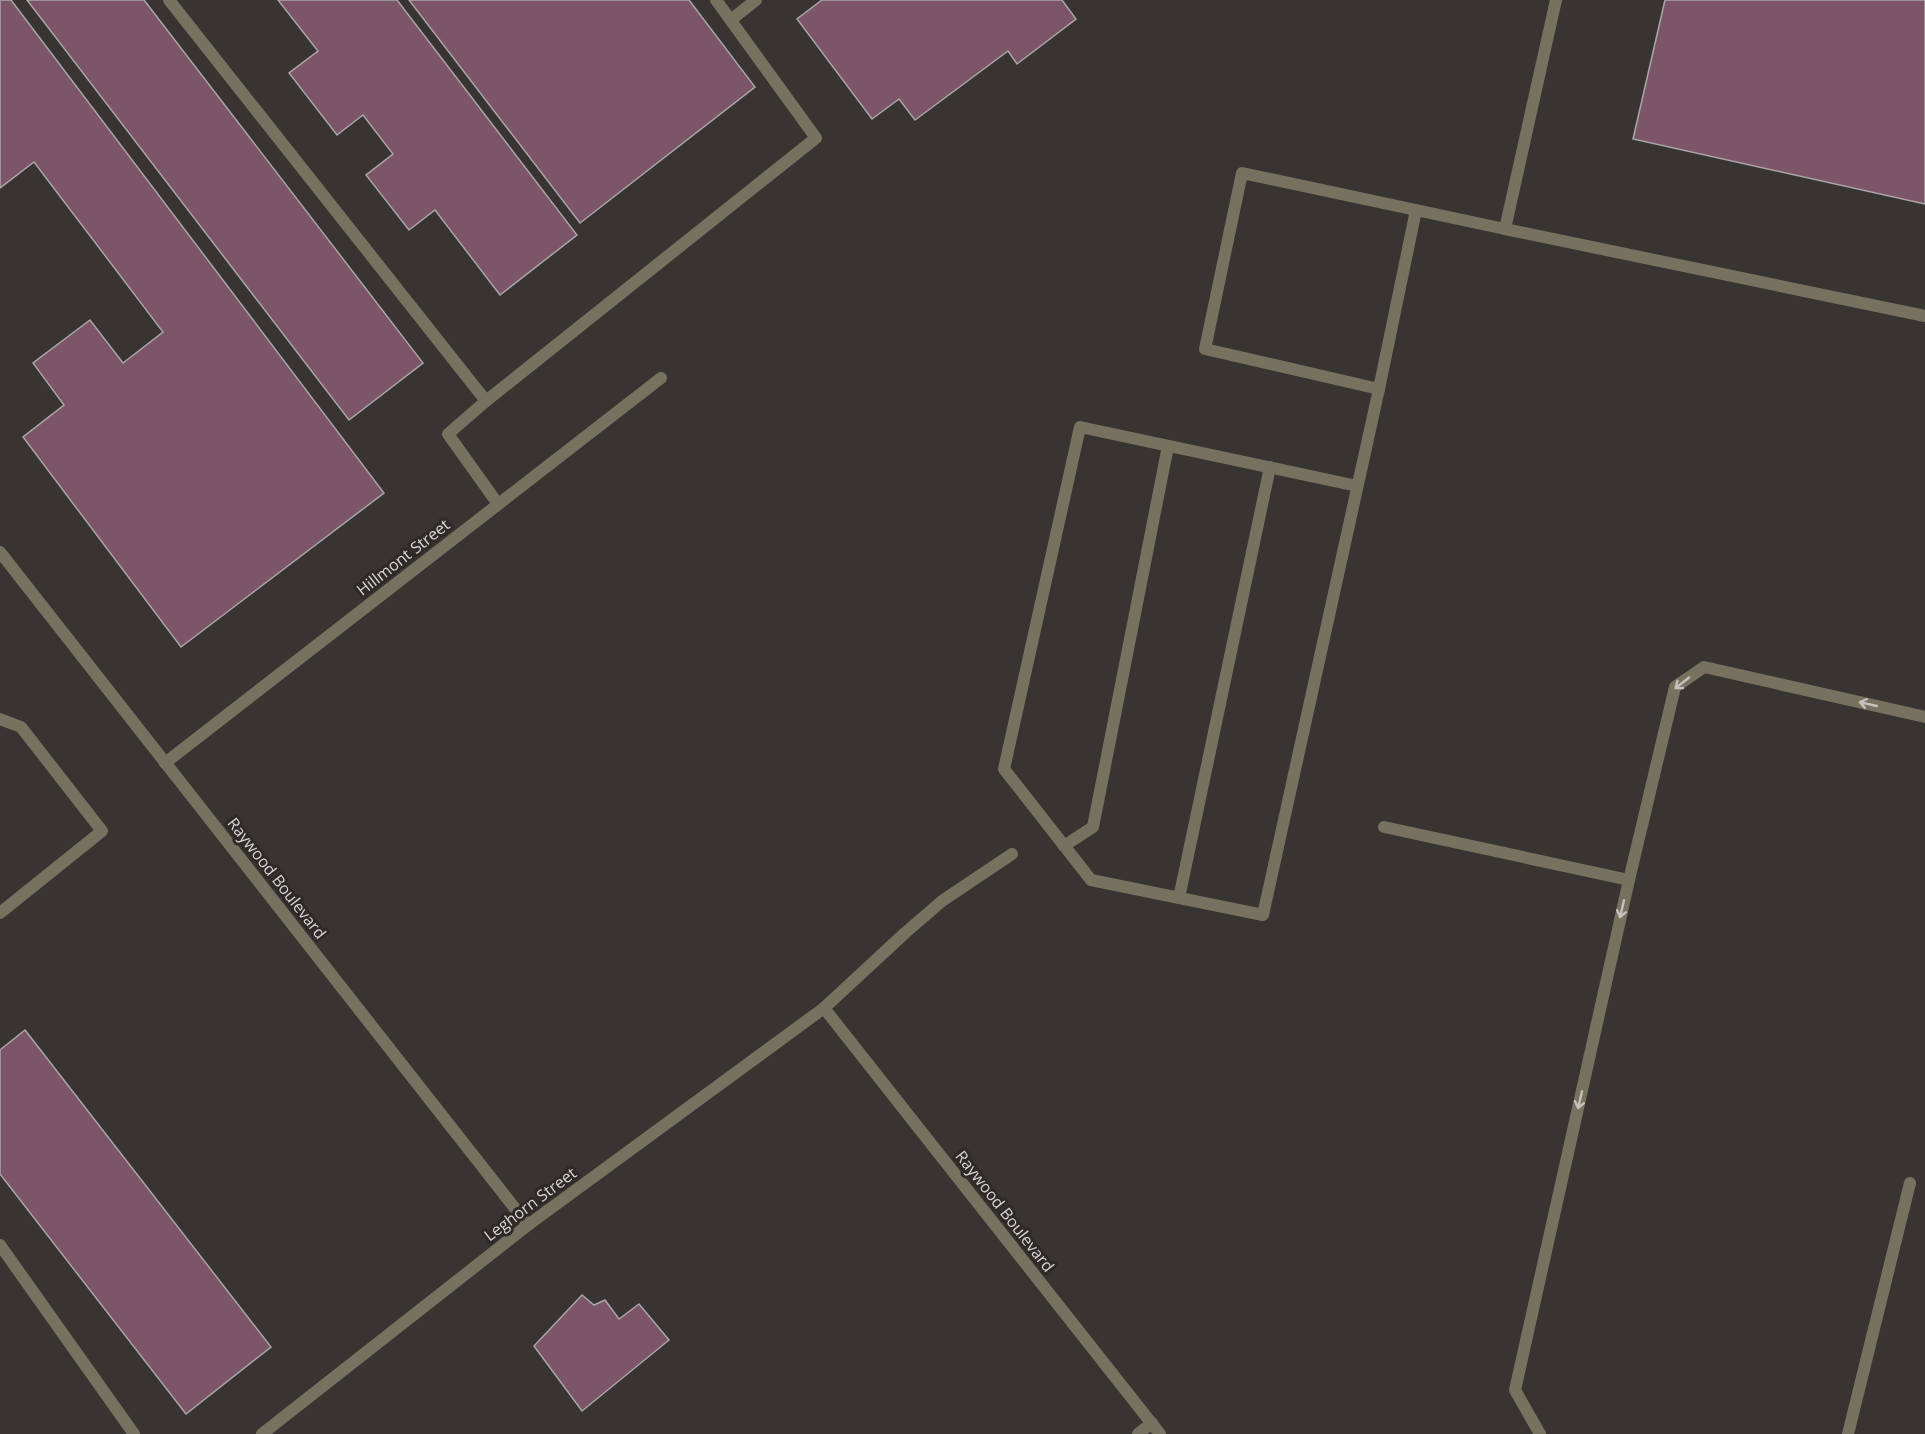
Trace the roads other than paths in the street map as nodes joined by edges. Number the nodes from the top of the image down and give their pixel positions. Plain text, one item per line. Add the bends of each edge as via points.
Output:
1 (169, 0) edge
2 (716, 0) edge
3 (756, 0) edge
4 (1557, 0) edge
5 (732, 19) junction
6 (1416, 210) junction
7 (1505, 229) junction
8 (1925, 316) edge
9 (661, 378) dead end
10 (1379, 389) junction
11 (486, 400) junction
12 (1168, 446) junction
13 (1269, 467) junction
14 (1357, 486) junction
15 (498, 504) junction
16 (0, 552) edge
17 (1925, 717) edge
18 (0, 719) edge
19 (165, 763) junction
20 (1384, 827) dead end
21 (1065, 846) junction
22 (1012, 854) dead end
23 (1629, 880) junction
24 (1179, 898) junction
25 (0, 913) edge
26 (824, 1008) junction
27 (1910, 1183) dead end
28 (528, 1224) junction
29 (0, 1245) edge
30 (1152, 1424) junction
31 (134, 1434) edge
32 (262, 1434) edge
33 (1138, 1434) edge
34 (1160, 1434) edge
35 (1540, 1434) edge
36 (1848, 1434) edge

1 - 11 street
2 - 5 street
3 - 5 street
4 - 7 street
5 - 11 street via 816,138
6 - 7 street
6 - 10 street
6 - 10 street via 1242,173 1205,349
7 - 8 street
9 - 15 street, Hillmont Street
10 - 14 street
11 - 15 street via 448,434
12 - 13 street
12 - 21 street via 1093,827
12 - 21 street via 1080,428 1004,769
13 - 14 street
13 - 24 street
14 - 24 street via 1263,915
15 - 19 street, Hillmont Street
16 - 19 street, Raywood Boulevard
17 -> 23 street via 1704,667 1675,687
18 - 25 street via 21,728 102,831
19 - 28 street, Raywood Boulevard
20 - 23 street
21 - 24 street via 1091,880
22 - 26 street, Leghorn Street via 942,901
23 -> 35 street via 1515,1390
26 - 28 street, Leghorn Street
26 - 30 street, Raywood Boulevard
27 - 36 street
28 - 32 street, Leghorn Street
29 - 31 street
30 - 33 street
30 - 34 street, Raywood Boulevard

